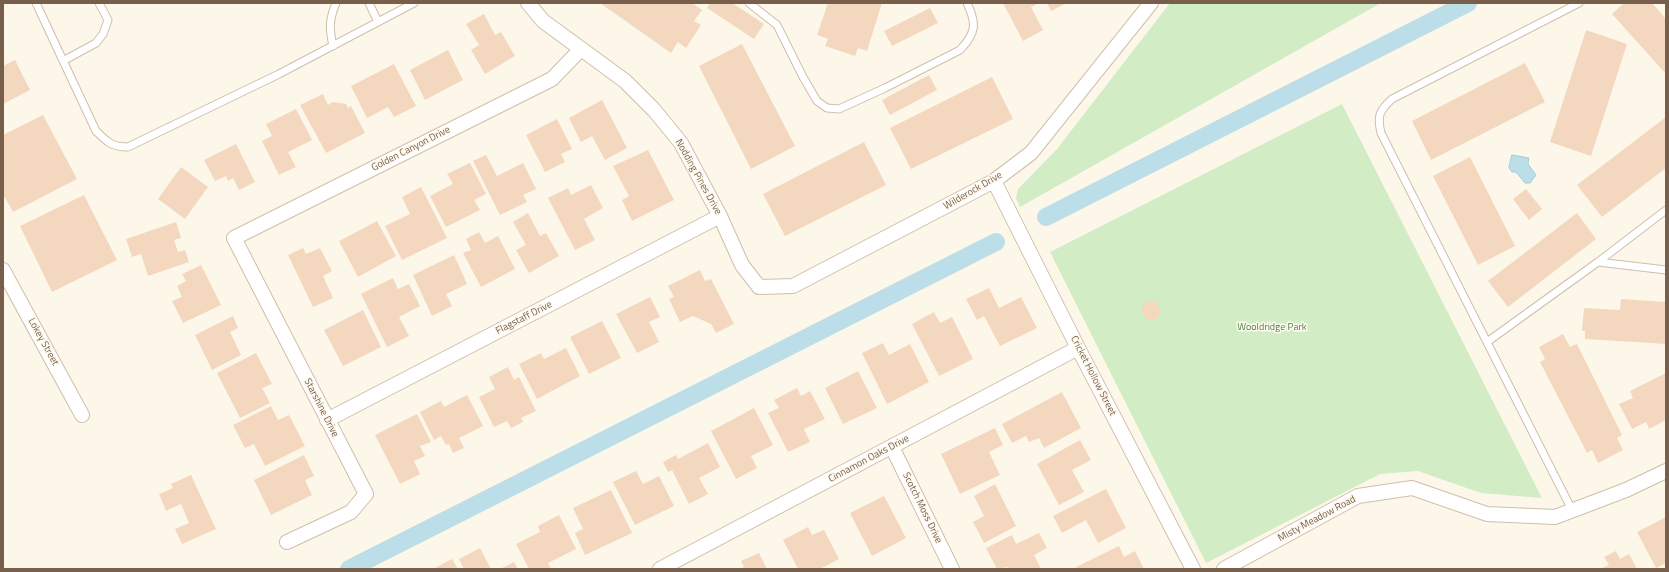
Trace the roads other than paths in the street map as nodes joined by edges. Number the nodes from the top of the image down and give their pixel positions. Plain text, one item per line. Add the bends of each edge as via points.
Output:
1 (36, 3) edge
2 (99, 3) edge
3 (336, 3) edge
4 (368, 3) edge
5 (414, 3) edge
6 (528, 3) edge
7 (749, 3) edge
8 (967, 3) edge
9 (1151, 3) edge
10 (1579, 3) edge
11 (378, 22) junction
12 (333, 46) junction
13 (581, 50) junction
14 (63, 61) junction
15 (994, 181) junction
16 (1666, 210) edge
17 (720, 216) junction
18 (234, 238) joint
19 (1598, 262) junction
20 (3, 270) edge
21 (1666, 270) edge
22 (759, 287) joint
23 (1487, 342) junction
24 (1078, 348) junction
25 (82, 415) dead end
26 (327, 420) junction
27 (892, 447) junction
28 (1666, 471) edge
29 (1572, 510) junction
30 (287, 542) dead end
31 (660, 569) edge
32 (952, 569) edge
33 (1193, 569) edge
34 (1224, 569) edge

1 - 14 lane
2 - 14 lane via 108,20 103,34 96,43
3 - 12 lane via 329,29
4 - 11 lane
5 - 11 lane
6 - 13 street, Nodding Pines Drive via 543,21
7 - 8 lane via 777,25 817,101 827,108 839,109 960,50 969,41 975,27
9 - 15 street, Wilderock Drive via 1031,153
10 - 23 lane via 1392,99 1381,109 1378,121 1380,133
11 - 12 lane
12 - 14 lane via 128,147 118,147 107,142 96,131
13 - 17 street, Nodding Pines Drive via 625,81 654,110 681,143
13 - 18 street, Golden Canyon Drive via 552,79
15 - 22 street, Wilderock Drive via 793,286
15 - 24 street, Cricket Hollow Street
16 - 19 lane
17 - 22 street, Nodding Pines Drive via 742,265
17 - 26 street, Flagstaff Drive
18 - 26 street, Starshine Drive
19 - 21 lane
19 - 23 lane
20 - 25 street, Lokey Street
23 - 29 lane
24 - 27 street, Cinnamon Oaks Drive
24 - 33 street, Cricket Hollow Street
26 - 30 street, Starshine Drive via 366,494 351,512
27 - 31 street, Cinnamon Oaks Drive
27 - 32 street, Scotch Moss Drive
28 - 29 street, Misty Meadow Road via 1626,490
29 - 34 street, Misty Meadow Road via 1555,517 1487,514 1412,488 1358,496

